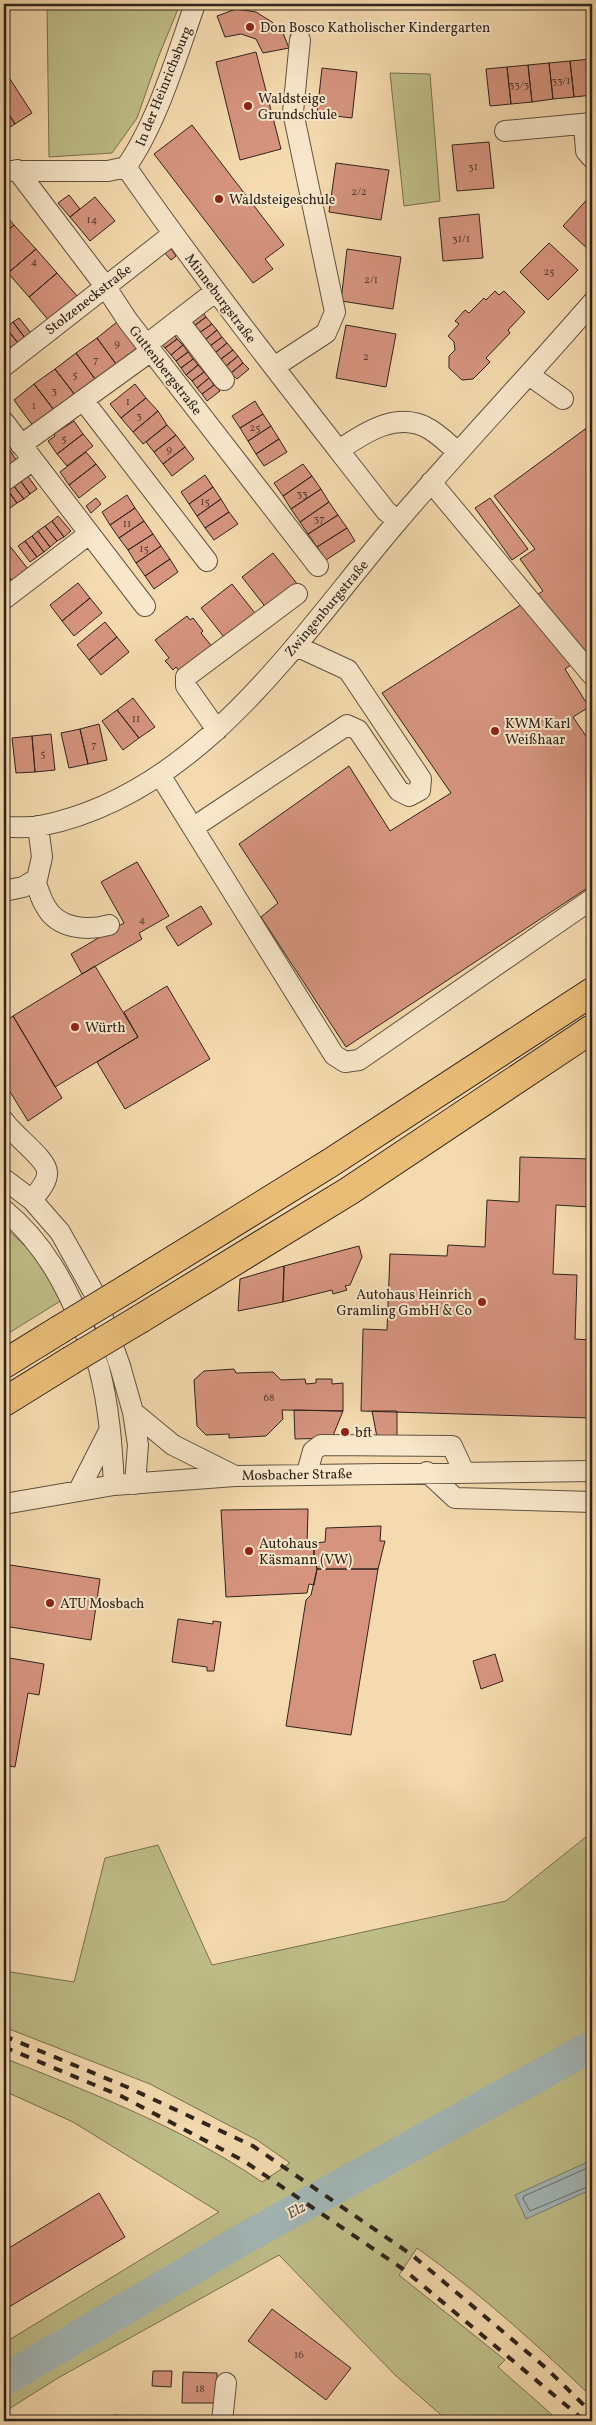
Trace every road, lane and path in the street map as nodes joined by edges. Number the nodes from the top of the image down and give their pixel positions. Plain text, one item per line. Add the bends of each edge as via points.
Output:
1 (195, 4) edge
2 (300, 40) dead end
3 (588, 124) edge
4 (505, 131) dead end
5 (592, 158) edge
6 (126, 167) junction
7 (10, 171) edge
8 (173, 234) junction
9 (105, 286) junction
10 (216, 291) junction
11 (592, 303) edge
12 (178, 320) junction
13 (149, 348) junction
14 (4, 366) edge
15 (274, 366) junction
16 (529, 375) junction
17 (224, 380) dead end
18 (563, 399) dead end
19 (83, 400) junction
20 (4, 422) edge
21 (339, 450) junction
22 (27, 452) junction
23 (457, 452) junction
24 (4, 481) edge
25 (432, 482) junction
26 (398, 521) junction
27 (89, 534) junction
28 (207, 561) dead end
29 (318, 566) dead end
30 (297, 594) dead end
31 (4, 599) edge
32 (145, 606) dead end
33 (296, 646) junction
34 (592, 675) edge
35 (217, 730) junction
36 (160, 775) junction
37 (38, 826) junction
38 (4, 827) edge
39 (194, 827) junction
40 (36, 882) junction
41 (4, 892) edge
42 (592, 899) edge
43 (110, 925) dead end
44 (592, 992) edge
45 (592, 1029) edge
46 (4, 1121) edge
47 (4, 1179) edge
48 (32, 1200) junction
49 (4, 1210) edge
50 (4, 1364) edge
51 (4, 1402) edge
52 (133, 1412) junction
53 (110, 1430) junction
54 (592, 1471) edge
55 (427, 1472) junction
56 (464, 1472) junction
57 (307, 1473) junction
58 (235, 1476) junction
59 (135, 1484) junction
60 (114, 1485) junction
61 (79, 1490) junction
62 (592, 1502) edge
63 (4, 1504) edge
64 (226, 2383) dead end
65 (222, 2421) edge

1 - 6 street, In der Heinrichsburg via 167,82 136,153
2 - 15 street via 293,112 335,312 326,333
3 - 4 street
3 - 5 street via 586,151
6 - 7 street via 108,171
6 - 8 street, Minneburgstraße
7 - 9 street, Guttenbergstraße
8 - 9 street, Stolzeneckstraße
8 - 10 street, Minneburgstraße
9 - 13 street, Guttenbergstraße
9 - 14 street, Stolzeneckstraße
10 - 12 street
10 - 15 street, Minneburgstraße
11 - 16 street, Zwingenburgstraße
12 - 13 street
12 - 17 street
13 - 19 street
13 - 29 street, Guttenbergstraße
15 - 21 street, Minneburgstraße
16 - 18 street
16 - 23 street, Zwingenburgstraße
19 - 22 street
19 - 28 street
20 - 22 street
21 - 23 street via 367,431 384,424 404,422 429,429
21 - 26 street, Minneburgstraße via 386,511
22 - 24 street
22 - 27 street
23 - 25 street, Zwingenburgstraße
25 - 26 street, Zwingenburgstraße
25 - 34 street
26 - 33 street, Zwingenburgstraße
27 - 31 street
27 - 32 street
30 - 35 street via 186,677 186,686
33 - 35 street, Zwingenburgstraße
33 - 39 street via 348,670 421,779 420,790 409,796 399,791 358,730 348,725
35 - 36 street, Zwingenburgstraße
36 - 37 street, Zwingenburgstraße via 113,803 76,817
36 - 39 street
37 - 38 street, Zwingenburgstraße
37 - 40 street via 42,857
39 - 42 street via 334,1055 344,1062 359,1060
40 - 41 street
40 - 43 street via 45,906 57,919 84,928
44 - 50 highway, bridge via 330,1163
45 - 51 highway, bridge via 349,1191
46 - 48 street via 45,1164 48,1174
47 - 48 street
48 - 52 street via 60,1232 94,1293
49 - 53 street via 45,1252 68,1292 98,1367
52 - 58 street via 174,1445
52 - 59 street via 138,1445
53 - 60 street
53 - 61 street
54 - 56 street, Mosbacher Straße
55 - 56 street, Mosbacher Straße
55 - 57 street, Mosbacher Straße
55 - 62 street via 455,1498
56 - 57 street via 452,1446 322,1445 313,1451
57 - 58 street, Mosbacher Straße
58 - 59 street, Mosbacher Straße
59 - 60 street, Mosbacher Straße
60 - 61 street, Mosbacher Straße
61 - 63 street, Mosbacher Straße
64 - 65 street

